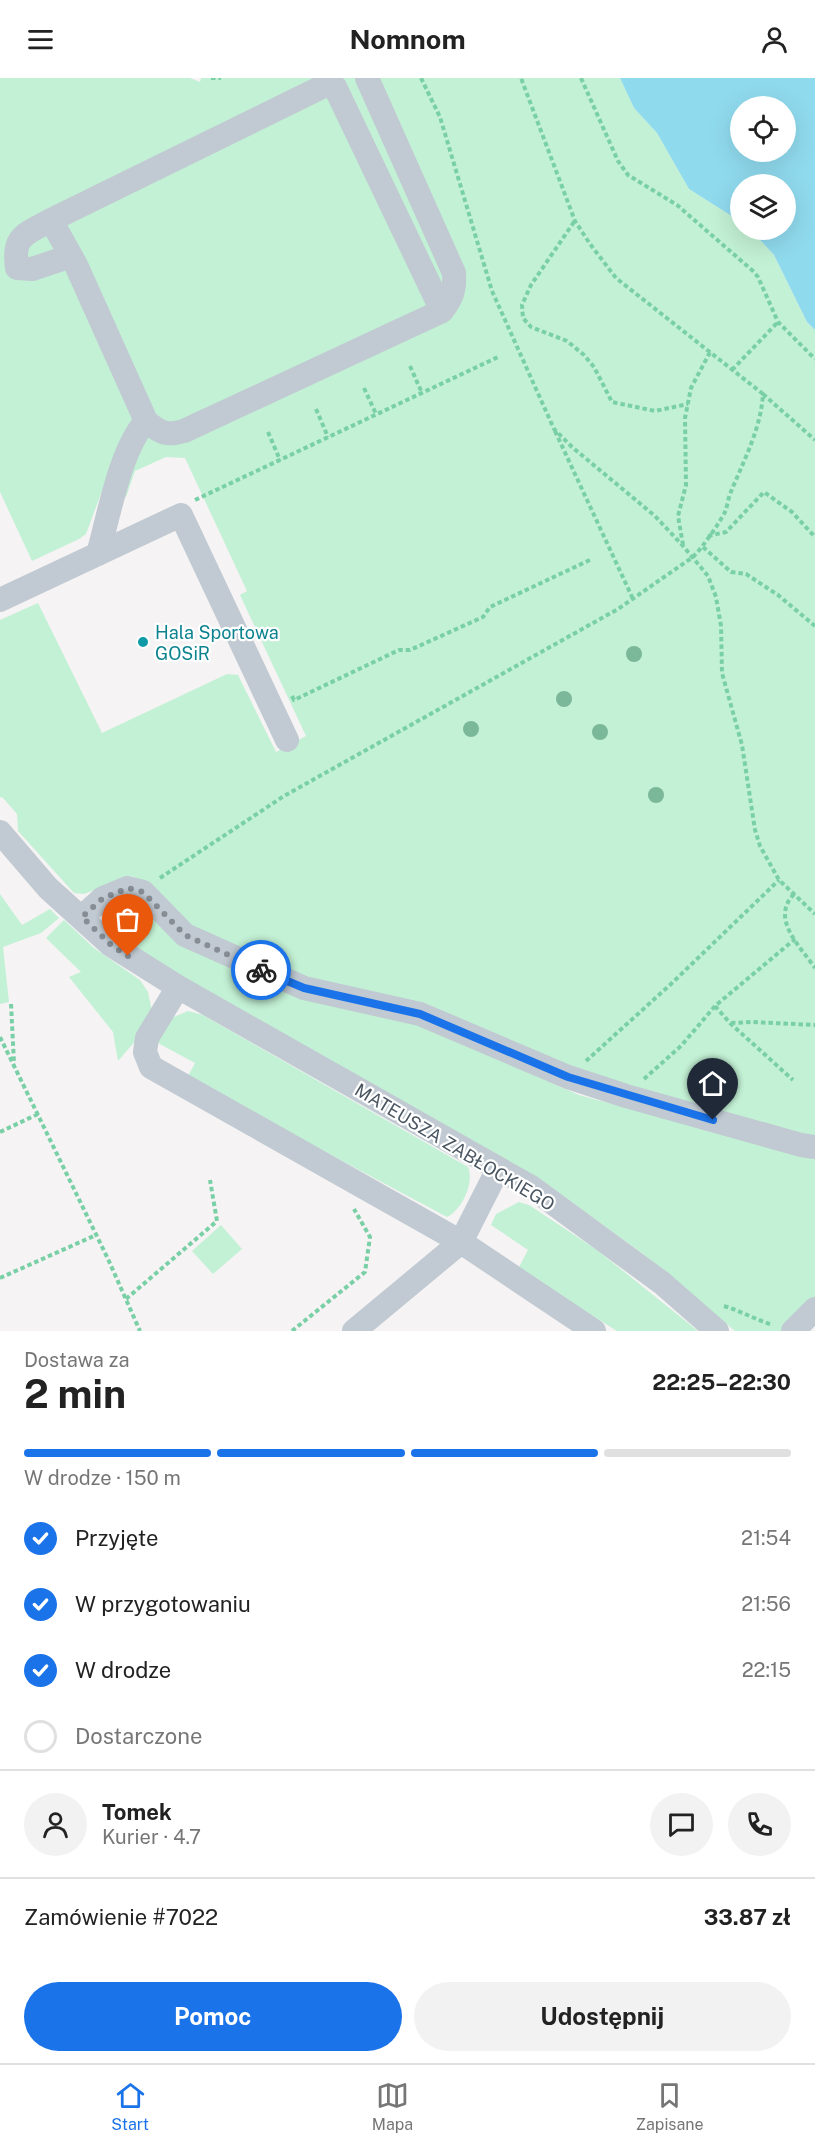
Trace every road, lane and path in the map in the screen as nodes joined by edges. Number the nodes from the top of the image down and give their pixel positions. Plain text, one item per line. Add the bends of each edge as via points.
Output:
1 (211, 78) edge
2 (221, 78) edge
3 (367, 78) edge
4 (421, 78) edge
5 (521, 78) edge
6 (581, 78) edge
7 (51, 220) junction
8 (575, 221) junction
9 (71, 256) junction
10 (8, 273) edge
11 (442, 311) junction
12 (778, 322) junction
13 (710, 352) junction
14 (498, 357) dead end
15 (815, 359) edge
16 (410, 366) dead end
17 (732, 370) junction
18 (363, 388) dead end
19 (422, 393) junction
20 (763, 394) junction
21 (688, 404) junction
22 (316, 409) dead end
23 (376, 415) junction
24 (146, 421) junction
25 (554, 429) junction
26 (268, 432) dead end
27 (328, 437) junction
28 (815, 440) edge
29 (280, 460) junction
30 (191, 502) dead end
31 (708, 536) junction
32 (815, 537) edge
33 (683, 546) junction
34 (703, 546) junction
35 (98, 554) junction
36 (693, 557) junction
37 (592, 559) dead end
38 (633, 599) junction
39 (0, 600) edge
40 (815, 626) edge
41 (294, 700) dead end
42 (287, 740) dead end
43 (0, 832) edge
44 (779, 880) junction
45 (140, 891) junction
46 (794, 894) junction
47 (815, 914) edge
48 (82, 917) junction
49 (795, 939) junction
50 (815, 968) edge
51 (177, 987) junction
52 (11, 1004) dead end
53 (715, 1006) junction
54 (730, 1023) junction
55 (815, 1025) edge
56 (0, 1037) edge
57 (14, 1066) junction
58 (568, 1077) junction
59 (793, 1080) dead end
60 (626, 1096) junction
61 (38, 1114) junction
62 (0, 1132) edge
63 (815, 1147) edge
64 (498, 1169) junction
65 (210, 1180) dead end
66 (354, 1208) dead end
67 (96, 1235) junction
68 (461, 1242) junction
69 (0, 1278) edge
70 (126, 1299) junction
71 (716, 1304) dead end
72 (815, 1309) edge
73 (793, 1330) edge
74 (140, 1331) edge
75 (292, 1331) edge
76 (354, 1331) edge
77 (594, 1331) edge
78 (717, 1331) edge

1 - 2 path
3 - 11 street via 454,273 452,297
4 - 25 path via 440,117 492,291
5 - 8 path
6 - 12 path via 622,168 677,205 753,271
7 - 9 street
7 - 10 street via 17,243
7 - 11 street via 328,84 335,87
8 - 13 path via 616,278
8 - 21 path via 531,285 522,305 523,318 531,327 567,342 584,355 612,402 655,411
9 - 10 street
9 - 24 street
11 - 24 street via 184,431 160,434
12 - 15 path
12 - 17 path
13 - 17 path
13 - 21 path via 691,388
14 - 19 path
16 - 19 path
17 - 20 path
18 - 23 path
19 - 23 path
20 - 28 path
20 - 31 path via 751,444 725,512
21 - 33 path via 686,485 678,516
22 - 27 path
23 - 27 path
24 - 35 street via 123,464
25 - 33 path via 655,516
25 - 38 path
26 - 29 path
27 - 29 path
29 - 30 path
31 - 32 path via 726,532 764,492 792,512
31 - 34 path
33 - 36 path
34 - 36 path
34 - 40 path via 731,572 746,574
35 - 39 street
35 - 42 street via 181,514
36 - 38 path
36 - 44 path via 708,576 716,597 722,673 742,745 755,830
37 - 41 path via 490,607 483,617 410,650 399,650
38 - 45 path via 284,796
43 - 48 street, MATEUSZA ZABŁOCKIEGO via 48,888
44 - 46 path
44 - 58 path
45 - 48 street via 128,888 103,898
45 - 58 street via 185,935 204,945 304,988 420,1014
46 - 47 path
46 - 49 path via 785,908 784,923
48 - 51 street, MATEUSZA ZABŁOCKIEGO via 111,945
49 - 50 path
49 - 53 path
51 - 64 street, MATEUSZA ZABŁOCKIEGO
51 - 68 street via 147,1038 145,1052 152,1067
52 - 57 path
53 - 54 path
53 - 60 path via 681,1046
54 - 55 path
54 - 59 path
56 - 57 path
57 - 61 path
58 - 60 street
60 - 63 street
61 - 62 path
61 - 67 path
64 - 68 street
64 - 78 street, MATEUSZA ZABŁOCKIEGO via 531,1187 662,1283
65 - 70 path via 217,1221
66 - 75 path via 370,1237 365,1272
67 - 69 path
67 - 70 path
68 - 76 street
68 - 77 street
70 - 74 path
71 - 73 path
72 - 73 street

